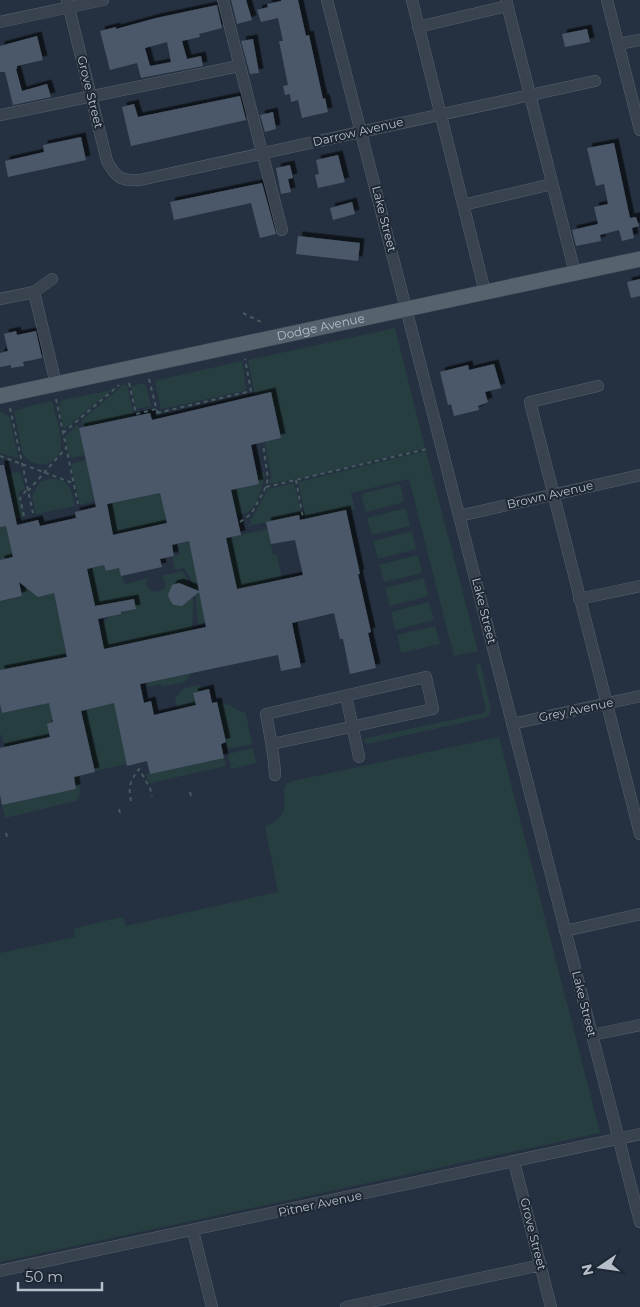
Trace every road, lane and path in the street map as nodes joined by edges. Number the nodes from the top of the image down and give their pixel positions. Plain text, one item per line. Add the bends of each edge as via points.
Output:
1 (103, 0) edge
2 (223, 0) edge
3 (327, 0) edge
4 (412, 0) edge
5 (607, 0) edge
6 (507, 3) edge
7 (68, 4) edge
8 (0, 22) edge
9 (418, 27) junction
10 (640, 40) edge
11 (618, 44) junction
12 (239, 66) junction
13 (595, 81) dead end
14 (530, 94) junction
15 (91, 96) junction
16 (440, 114) junction
17 (0, 115) edge
18 (640, 130) edge
19 (361, 131) junction
20 (262, 153) junction
21 (121, 179) joint
22 (552, 184) junction
23 (463, 205) junction
24 (282, 230) dead end
25 (640, 259) edge
26 (575, 273) junction
27 (52, 279) dead end
28 (34, 292) junction
29 (485, 292) junction
30 (0, 299) edge
31 (407, 309) junction
32 (243, 313) dead end
33 (263, 323) dead end
34 (245, 358) dead end
35 (149, 379) dead end
36 (129, 383) dead end
37 (120, 385) dead end
38 (598, 386) dead end
39 (56, 391) junction
40 (0, 396) edge
41 (10, 408) dead end
42 (157, 412) junction
43 (63, 433) junction
44 (263, 444) dead end
45 (66, 447) junction
46 (427, 449) dead end
47 (0, 456) edge
48 (22, 464) junction
49 (45, 472) junction
50 (640, 475) edge
51 (296, 480) junction
52 (74, 483) junction
53 (266, 487) junction
54 (28, 490) junction
55 (553, 495) junction
56 (78, 504) dead end
57 (33, 513) dead end
58 (24, 516) dead end
59 (460, 516) junction
60 (304, 518) dead end
61 (240, 522) dead end
62 (640, 586) edge
63 (580, 599) junction
64 (346, 696) junction
65 (640, 696) edge
66 (606, 703) junction
67 (512, 724) junction
68 (353, 727) junction
69 (272, 744) junction
70 (359, 757) dead end
71 (275, 775) dead end
72 (190, 792) dead end
73 (152, 796) dead end
74 (191, 796) dead end
75 (131, 801) dead end
76 (637, 808) edge
77 (119, 809) dead end
78 (120, 813) dead end
79 (6, 833) dead end
80 (640, 834) edge
81 (7, 837) dead end
82 (640, 914) edge
83 (566, 930) junction
84 (640, 1025) edge
85 (592, 1035) junction
86 (640, 1134) edge
87 (619, 1139) junction
88 (514, 1162) junction
89 (640, 1222) edge
90 (192, 1231) junction
91 (540, 1265) junction
92 (0, 1272) edge
93 (212, 1307) edge
94 (346, 1307) edge
95 (551, 1307) edge

1 - 7 street
2 - 12 street
3 - 19 street, Lake Street
4 - 9 street
5 - 11 street
6 - 9 street
6 - 14 street
7 - 8 street
7 - 15 street, Grove Street
9 - 16 street
10 - 11 street
11 - 18 street
12 - 15 street
12 - 20 street
13 - 14 street, Darrow Avenue
14 - 16 street, Darrow Avenue
14 - 22 street
15 - 17 street
15 - 21 street, Grove Street via 107,160 112,172
16 - 19 street, Darrow Avenue
16 - 23 street
19 - 20 street, Darrow Avenue
19 - 31 street, Lake Street
20 - 21 street, Darrow Avenue via 140,180
20 - 24 street
22 - 23 street
22 - 26 street
23 - 29 street
25 - 26 main road, Dodge Avenue
26 - 29 main road, Dodge Avenue
27 - 28 street
28 - 30 street
28 - 39 street
29 - 31 main road, Dodge Avenue
31 - 39 main road, Dodge Avenue
31 - 59 street, Lake Street
32 - 33 path
34 - 42 path via 251,391
35 - 42 path
36 - 42 path via 136,414
37 - 43 path
38 - 55 street via 530,402
39 - 40 main road, Dodge Avenue
39 - 43 path
41 - 48 path
43 - 45 path
44 - 53 path via 268,479
45 - 49 path
45 - 52 path
46 - 51 path
47 - 48 path
48 - 49 path
48 - 54 path
49 - 52 path
49 - 54 path
50 - 55 street, Brown Avenue
51 - 53 path
51 - 60 path
52 - 56 path
53 - 61 path via 251,514
54 - 57 path
54 - 58 path via 20,498
55 - 59 street, Brown Avenue
55 - 63 street
59 - 67 street, Lake Street
62 - 63 street
63 - 66 street
64 - 68 street
64 - 68 street via 426,677 433,709
64 - 69 street via 266,714
65 - 66 street, Grey Avenue
66 - 67 street, Grey Avenue
66 - 76 street
67 - 83 street, Lake Street
68 - 69 street
68 - 70 street
69 - 71 street
72 - 74 path
73 - 75 path via 139,769 131,779
76 - 80 street
77 - 78 path
79 - 81 path
82 - 83 street
83 - 85 street, Lake Street
84 - 85 street
85 - 87 street, Lake Street
86 - 87 street, Pitner Avenue
87 - 88 street, Pitner Avenue
87 - 89 street, Lake Street
88 - 90 street, Pitner Avenue
88 - 91 street, Grove Street
90 - 92 street, Pitner Avenue
90 - 93 street
91 - 94 street
91 - 95 street, Grove Street

